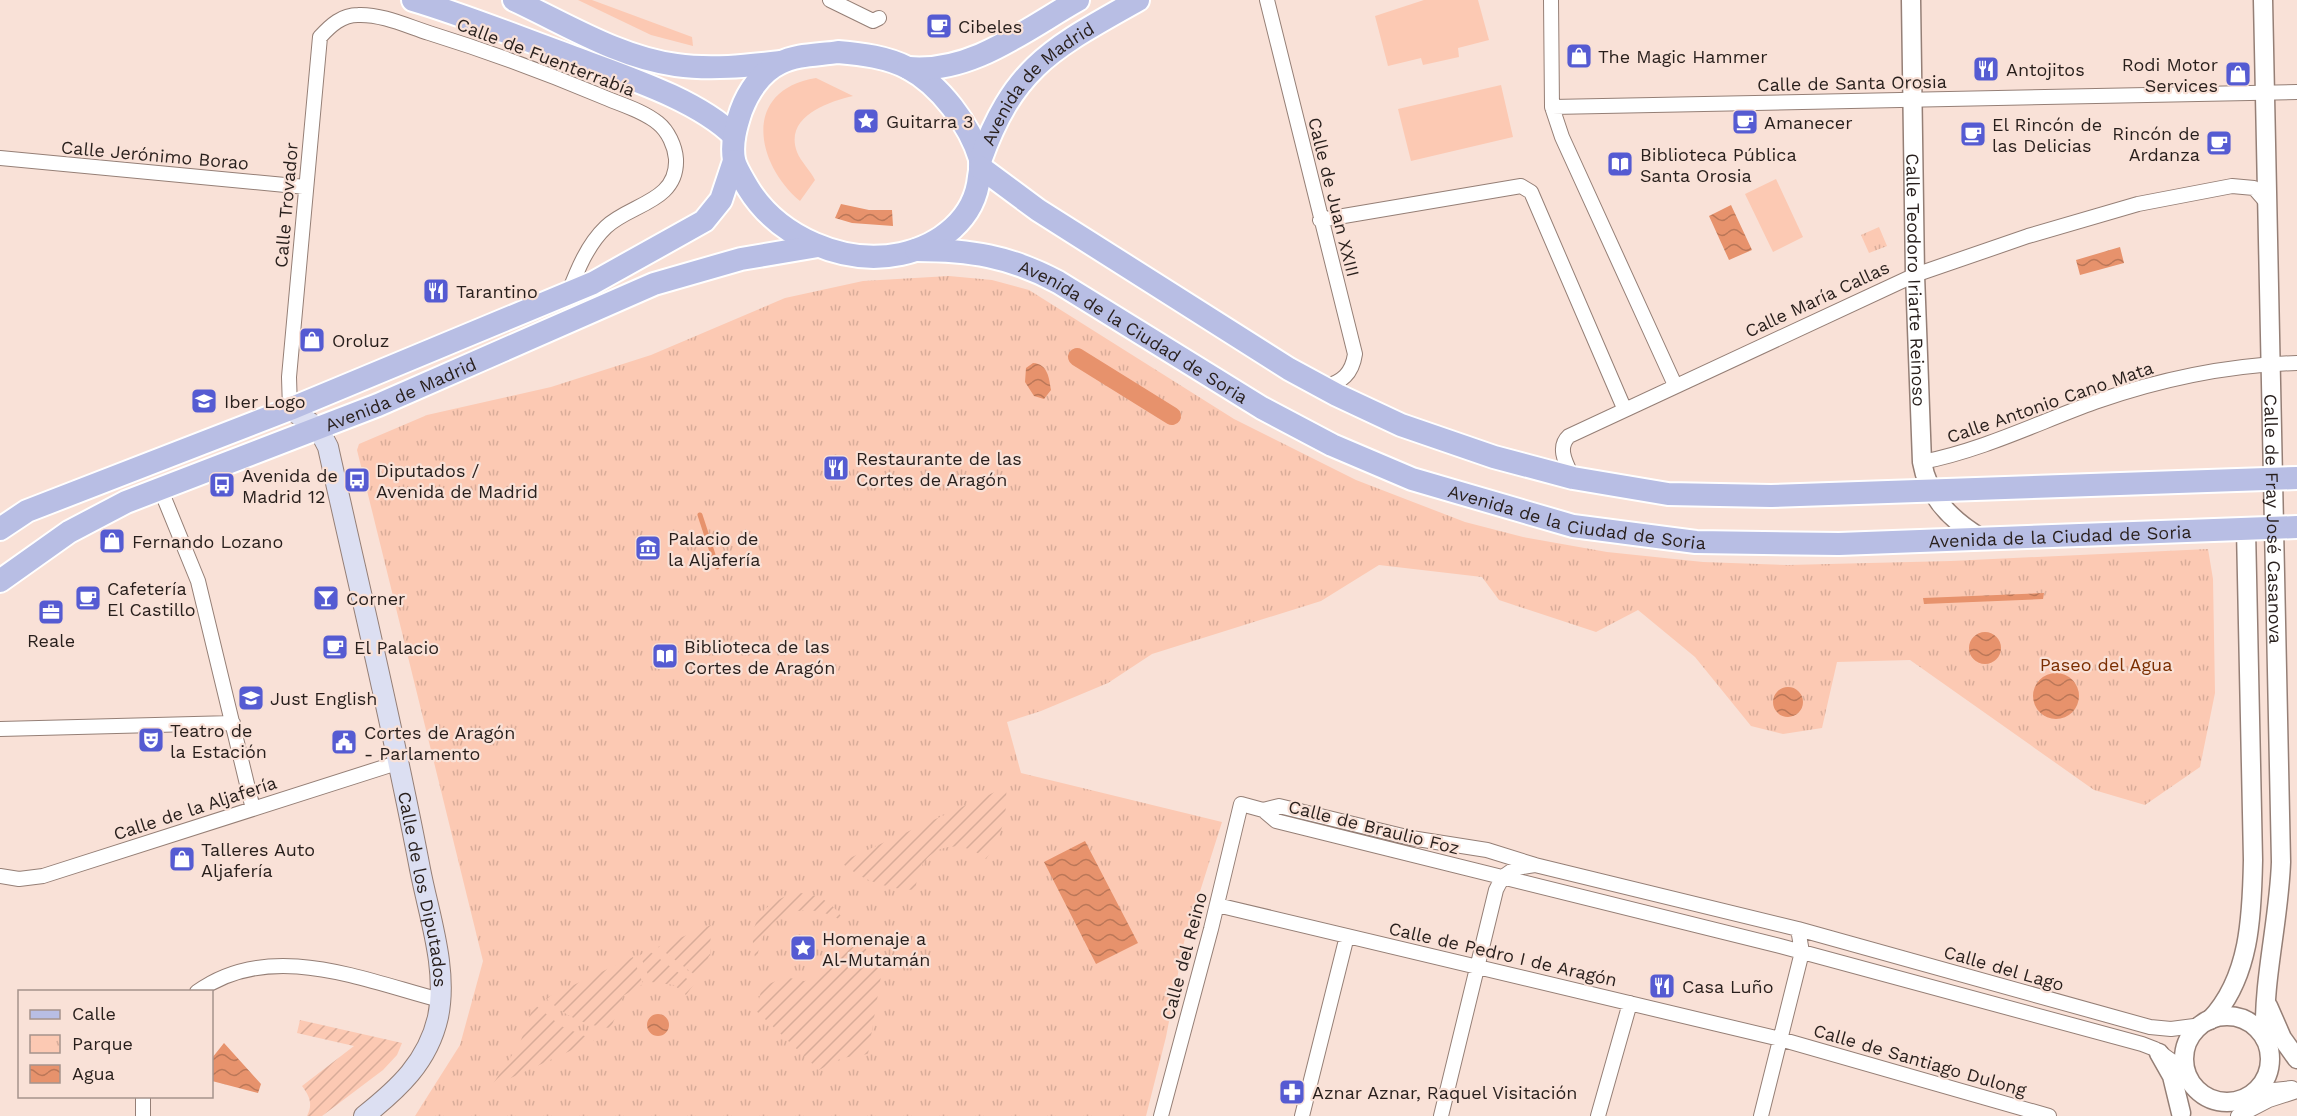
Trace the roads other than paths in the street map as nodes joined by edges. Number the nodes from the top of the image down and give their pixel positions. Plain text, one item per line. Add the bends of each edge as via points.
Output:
1 (412, 0) edge
2 (514, 0) edge
3 (830, 0) edge
4 (1078, 0) edge
5 (1138, 0) edge
6 (1267, 0) edge
7 (1551, 0) edge
8 (1911, 0) edge
9 (2263, 0) edge
10 (345, 17) joint
11 (879, 18) dead end
12 (781, 62) junction
13 (908, 68) junction
14 (2297, 92) edge
15 (2266, 93) junction
16 (1911, 99) junction
17 (1552, 107) junction
18 (734, 136) junction
19 (0, 158) edge
20 (734, 161) junction
21 (980, 164) junction
22 (306, 187) junction
23 (2267, 203) junction
24 (1320, 220) junction
25 (818, 246) junction
26 (916, 250) junction
27 (1915, 275) junction
28 (568, 294) junction
29 (2297, 363) edge
30 (2270, 364) junction
31 (1675, 385) junction
32 (1324, 387) junction
33 (1624, 408) junction
34 (290, 409) junction
35 (318, 428) junction
36 (1923, 462) junction
37 (1573, 478) junction
38 (2297, 478) edge
39 (2273, 479) junction
40 (160, 488) junction
41 (1930, 490) junction
42 (2297, 527) edge
43 (2274, 528) junction
44 (2246, 529) junction
45 (0, 530) edge
46 (1981, 538) junction
47 (0, 581) edge
48 (232, 723) junction
49 (0, 729) edge
50 (400, 762) junction
51 (253, 809) junction
52 (1263, 810) junction
53 (1535, 865) junction
54 (0, 876) edge
55 (1503, 877) junction
56 (1217, 905) junction
57 (1798, 929) junction
58 (1347, 936) junction
59 (1802, 952) junction
60 (1478, 967) junction
61 (200, 990) edge
62 (440, 1000) junction
63 (2266, 1000) junction
64 (1630, 1003) junction
65 (2206, 1023) junction
66 (2265, 1038) junction
67 (1780, 1039) junction
68 (2159, 1053) junction
69 (2297, 1059) edge
70 (2188, 1074) junction
71 (2297, 1090) edge
72 (2255, 1092) junction
73 (143, 1098) edge
74 (2238, 1108) edge
75 (2180, 1114) edge
76 (143, 1116) edge
77 (364, 1116) edge
78 (1161, 1116) edge
79 (1302, 1116) edge
80 (1441, 1116) edge
81 (1598, 1116) edge
82 (1761, 1116) edge
83 (2049, 1116) edge
84 (2225, 1116) edge

1 - 18 main road via 524,37 674,98 714,118
2 - 12 main road via 649,60 715,68
3 - 11 street via 873,21
4 - 13 main road, Avenida de Madrid via 965,63 941,69
5 - 21 main road, Avenida de Madrid via 1064,43 1028,72 1002,109
6 - 24 street, Calle de Juan XXIII
7 - 17 street
8 - 16 street, Calle Teodoro Iriarte Reinoso
9 - 15 street, Calle de Fray José Casanova
10 - 22 street, Calle Trovador via 320,37
10 - 28 street, Calle de Fuenterrabía via 369,15 555,76 637,111 668,134 676,157 672,184 607,226 580,264
12 - 13 main road via 838,52 884,59
12 - 18 main road via 755,84
13 - 21 main road via 945,99 964,127
14 - 15 street, Calle de Santa Orosia
15 - 16 street, Calle de Santa Orosia
15 - 23 street, Calle de Fray José Casanova
16 - 17 street, Calle de Santa Orosia
16 - 27 street, Calle Teodoro Iriarte Reinoso
17 - 31 street
18 - 20 main road
19 - 22 street, Calle Jerónimo Borao
20 - 25 main road via 764,210
20 - 28 main road, Avenida de Madrid via 721,200 704,221
21 - 26 main road, Avenida de Madrid via 976,193 958,223 942,238
21 - 32 main road, Avenida de la Ciudad de Soria via 1030,205 1289,369
22 - 34 street, Calle Trovador via 289,377
23 - 27 street, Calle María Callas via 2258,190 2249,186 2164,199 2028,236
23 - 30 street, Calle de Fray José Casanova
24 - 32 street, Calle de Juan XXIII via 1355,354 1344,379
24 - 33 street via 1527,188
25 - 26 main road via 846,254 881,257
25 - 35 main road, Avenida de Madrid via 734,261 654,284 473,365
26 - 46 main road, Avenida de la Ciudad de Soria via 985,254 1041,273 1307,432 1412,479 1513,510 1573,526 1696,542 1839,544
27 - 31 street, Calle María Callas
27 - 36 street, Calle Teodoro Iriarte Reinoso
28 - 34 main road, Avenida de Madrid
29 - 30 street, Calle Antonio Cano Mata
30 - 36 street, Calle Antonio Cano Mata via 2153,383 1960,453
30 - 39 street, Calle de Fray José Casanova
31 - 33 street, Calle María Callas
32 - 37 main road, Avenida de la Ciudad de Soria via 1401,425 1494,457
33 - 37 street, Calle María Callas via 1565,440 1563,451
34 - 35 main road
34 - 45 main road, Avenida de Madrid via 27,511
35 - 40 main road, Avenida de Madrid
35 - 50 main road, Calle de los Diputados via 328,447
36 - 41 street, Calle Teodoro Iriarte Reinoso
37 - 41 main road, Avenida de la Ciudad de Soria via 1668,494 1716,496
38 - 39 main road, Avenida de la Ciudad de Soria
39 - 41 main road, Avenida de la Ciudad de Soria
39 - 43 street, Calle de Fray José Casanova
40 - 47 main road, Avenida de Madrid via 90,519
40 - 48 street via 198,580
41 - 46 street, Calle Teodoro Iriarte Reinoso via 1949,514
42 - 43 main road, Avenida de la Ciudad de Soria
43 - 44 main road, Avenida de la Ciudad de Soria
43 - 63 street, Calle de Fray José Casanova via 2281,872
44 - 46 main road, Avenida de la Ciudad de Soria
44 - 65 street, Calle de Fray José Casanova via 2252,909 2236,978 2223,1006
48 - 49 street
48 - 51 street
50 - 51 street, Calle de la Aljafería
50 - 62 main road, Calle de los Diputados via 438,956
51 - 54 street, Calle de la Aljafería via 43,876
52 - 53 street, Calle de Braulio Foz via 1279,807 1411,838 1487,850
52 - 55 street, Calle de Braulio Foz via 1276,821
52 - 56 street, Calle del Reino via 1241,804
53 - 55 street via 1512,869
53 - 57 street, Calle de Braulio Foz
55 - 59 street, Calle de Braulio Foz
55 - 60 street via 1491,907
56 - 58 street, Calle de Pedro I de Aragón
56 - 78 street, Calle del Reino
57 - 59 street
57 - 65 street, Calle del Lago via 2150,1027 2171,1029
58 - 60 street, Calle de Pedro I de Aragón
58 - 79 street
59 - 67 street
59 - 68 street, Calle del Lago via 2142,1044
60 - 64 street, Calle de Pedro I de Aragón
60 - 80 street
61 - 62 street via 248,967 292,965 365,979
62 - 77 main road, Calle de los Diputados via 433,1032 420,1062 399,1087
63 - 66 street, Calle de Fray José Casanova
63 - 69 street via 2282,1038
64 - 67 street, Calle de Pedro I de Aragón
64 - 81 street
65 - 66 street via 2236,1017 2253,1024
65 - 70 street via 2187,1046
66 - 69 street
66 - 72 street via 2269,1067
67 - 82 street
67 - 83 street, Calle de Santiago Dulong
68 - 70 street, Calle del Lago
68 - 75 street via 2172,1076
70 - 74 street via 2206,1096
70 - 75 street
71 - 72 street
71 - 74 street
72 - 74 street
73 - 76 street
74 - 84 street

